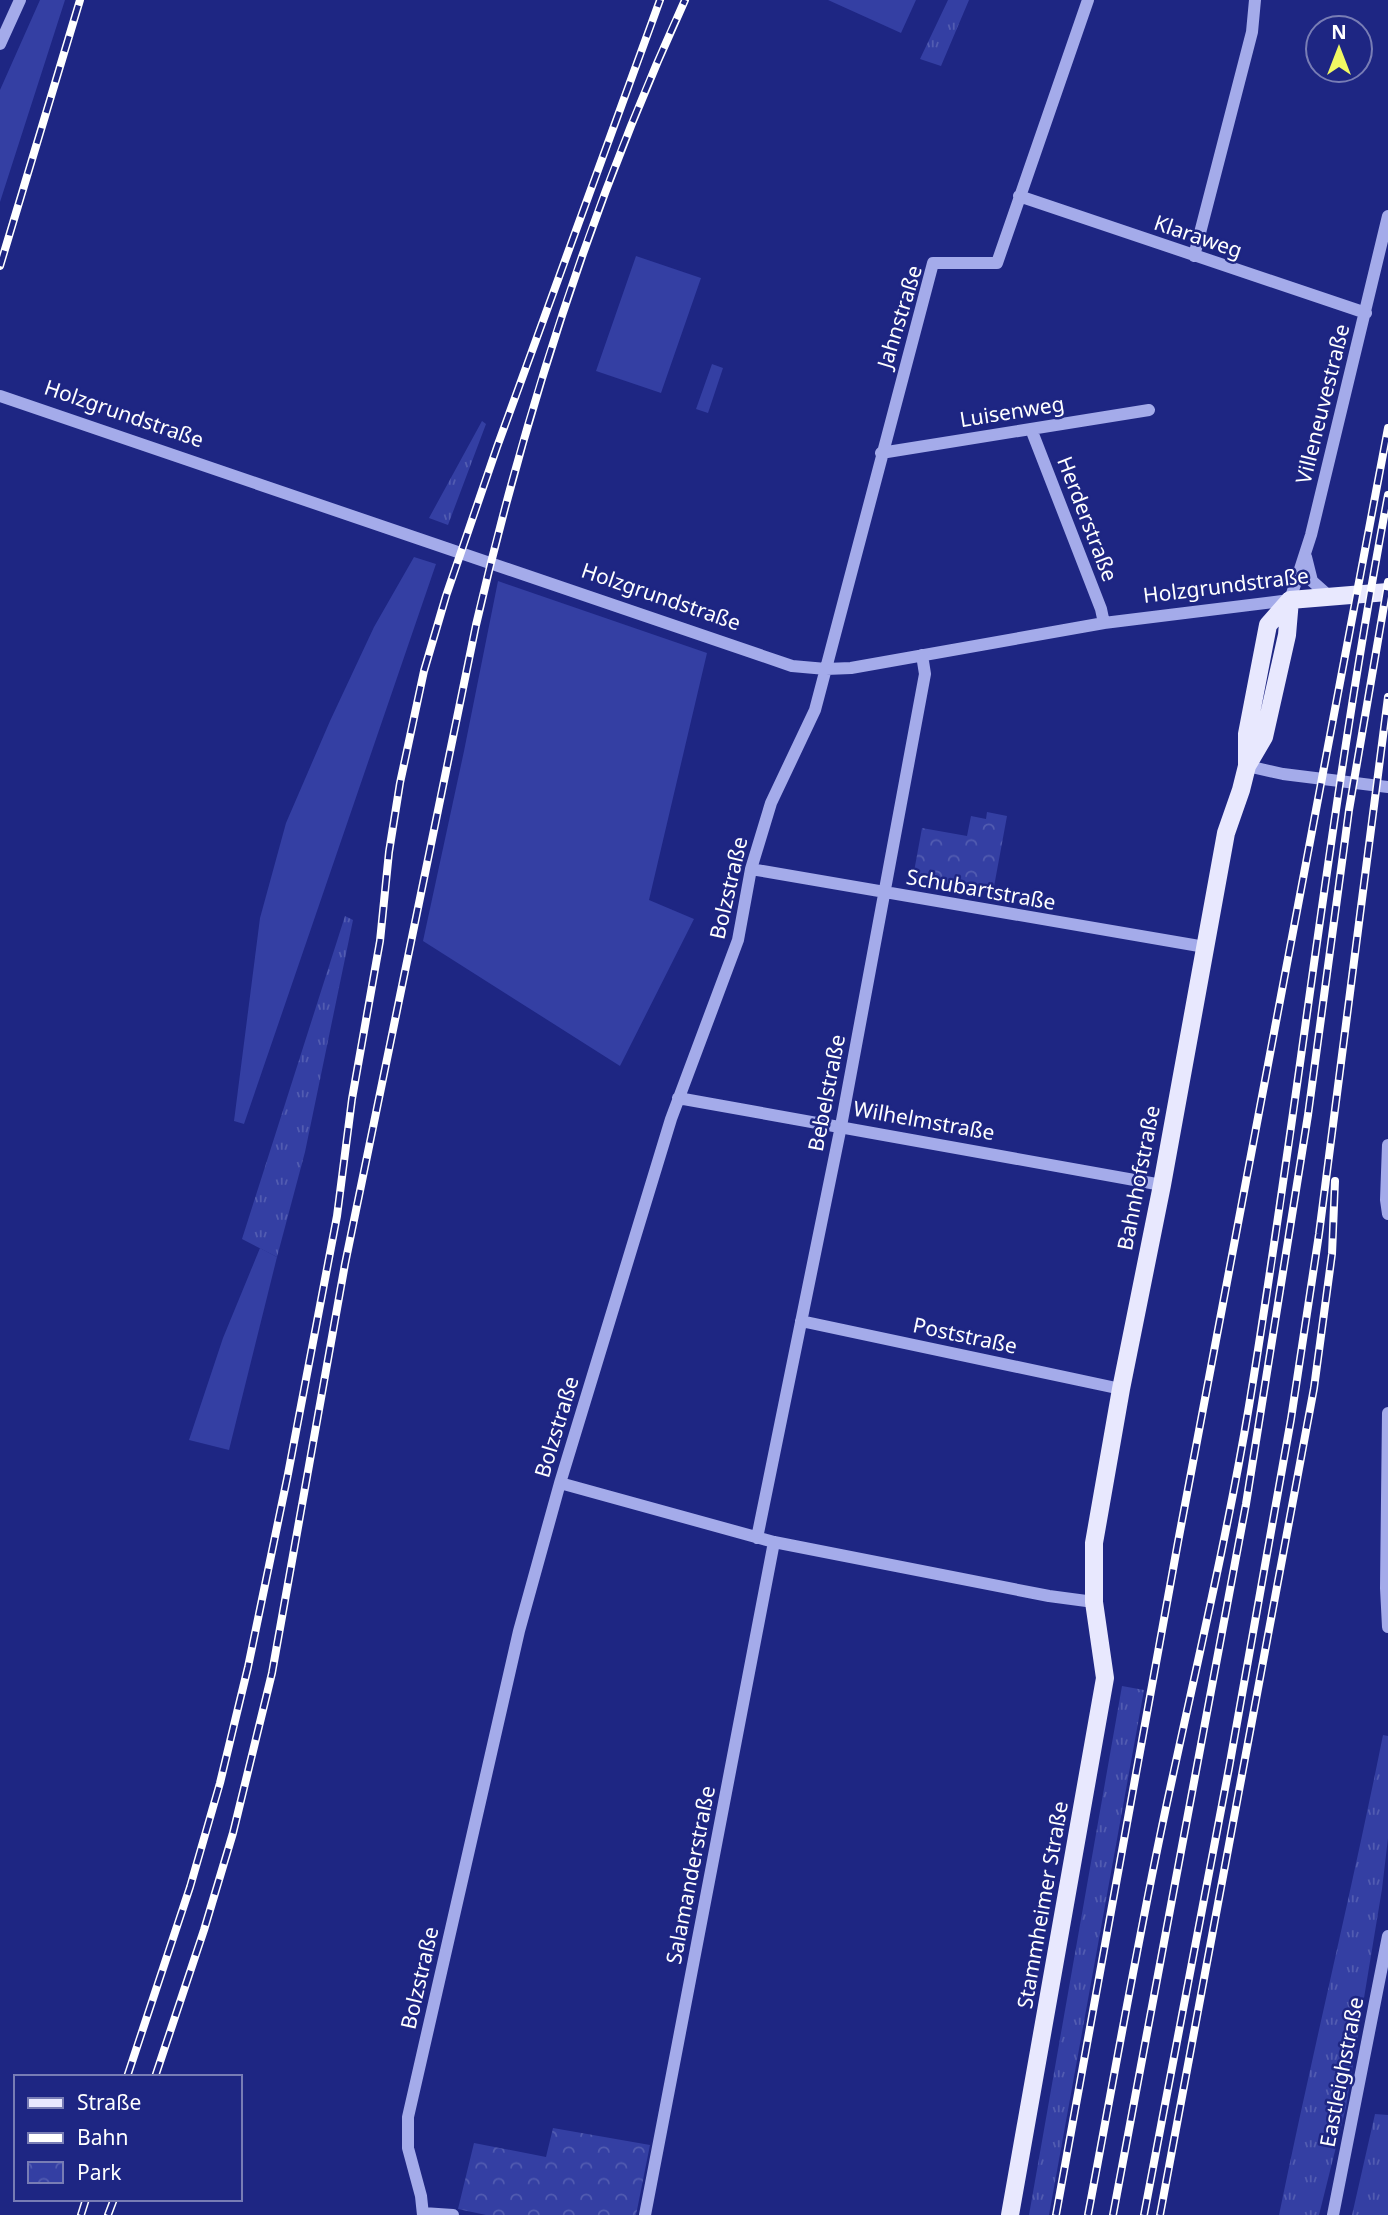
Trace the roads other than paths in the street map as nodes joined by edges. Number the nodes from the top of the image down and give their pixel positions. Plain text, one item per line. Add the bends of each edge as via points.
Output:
1 (20, 0) edge
2 (1088, 0) edge
3 (1255, 0) edge
4 (0, 44) edge
5 (1019, 195) junction
6 (1388, 216) edge
7 (1194, 256) junction
8 (1366, 313) junction
9 (0, 396) edge
10 (1149, 410) dead end
11 (1031, 429) junction
12 (881, 453) junction
13 (1306, 556) junction
14 (1388, 592) edge
15 (1330, 597) junction
16 (1290, 600) junction
17 (1104, 624) junction
18 (922, 655) junction
19 (826, 669) junction
20 (1247, 766) junction
21 (1388, 787) edge
22 (751, 869) junction
23 (886, 893) junction
24 (1205, 947) junction
25 (678, 1098) junction
26 (841, 1126) junction
27 (1388, 1145) edge
28 (1162, 1185) junction
29 (1388, 1214) edge
30 (802, 1321) junction
31 (1121, 1389) junction
32 (1388, 1413) edge
33 (560, 1483) junction
34 (757, 1538) junction
35 (774, 1542) junction
36 (1094, 1602) junction
37 (1388, 1628) edge
38 (1388, 1936) edge
39 (423, 2214) edge
40 (453, 2215) edge
41 (645, 2215) edge
42 (1010, 2215) edge
43 (1333, 2215) edge

1 - 4 street
2 - 5 street, Jahnstraße
3 - 7 street via 1252,32
5 - 7 street, Klaraweg
5 - 12 street, Jahnstraße via 997,263 933,263
6 - 8 street, Villeneuvestraße
7 - 8 street, Klaraweg
8 - 13 street, Villeneuvestraße
9 - 19 street, Holzgrundstraße via 779,662
10 - 11 street, Luisenweg
11 - 12 street, Luisenweg
11 - 17 street, Herderstraße
12 - 19 street, Jahnstraße
13 - 15 street, Holzgrundstraße via 1312,581
13 - 16 street, Villeneuvestraße
14 - 15 main road, Holzgrundstraße
15 - 16 main road, Holzgrundstraße
16 - 17 street, Holzgrundstraße
16 - 20 main road, Bahnhofstraße via 1268,625 1247,734
17 - 18 street, Holzgrundstraße
18 - 19 street, Holzgrundstraße
18 - 23 street, Bebelstraße via 925,674
19 - 22 street, Bolzstraße via 815,710 771,803
20 - 21 street
20 - 24 main road, Bahnhofstraße via 1226,833
22 - 23 street, Schubartstraße
22 - 25 street, Bolzstraße via 738,940
23 - 24 street, Schubartstraße
23 - 26 street, Bebelstraße
24 - 28 main road, Bahnhofstraße
25 - 26 street, Wilhelmstraße
25 - 33 street, Bolzstraße
26 - 28 street, Wilhelmstraße
26 - 30 street, Bebelstraße
27 - 29 street
28 - 31 main road, Bahnhofstraße
30 - 31 street, Poststraße
30 - 34 street, Bebelstraße
31 - 36 main road, Bahnhofstraße via 1094,1543
32 - 37 street
33 - 34 street
33 - 39 street, Bolzstraße via 519,1631 408,2117 408,2148
34 - 35 street
35 - 36 street
35 - 41 street, Salamanderstraße
36 - 42 main road, Stammheimer Straße via 1105,1678
38 - 43 street, Eastleighstraße
39 - 40 street

